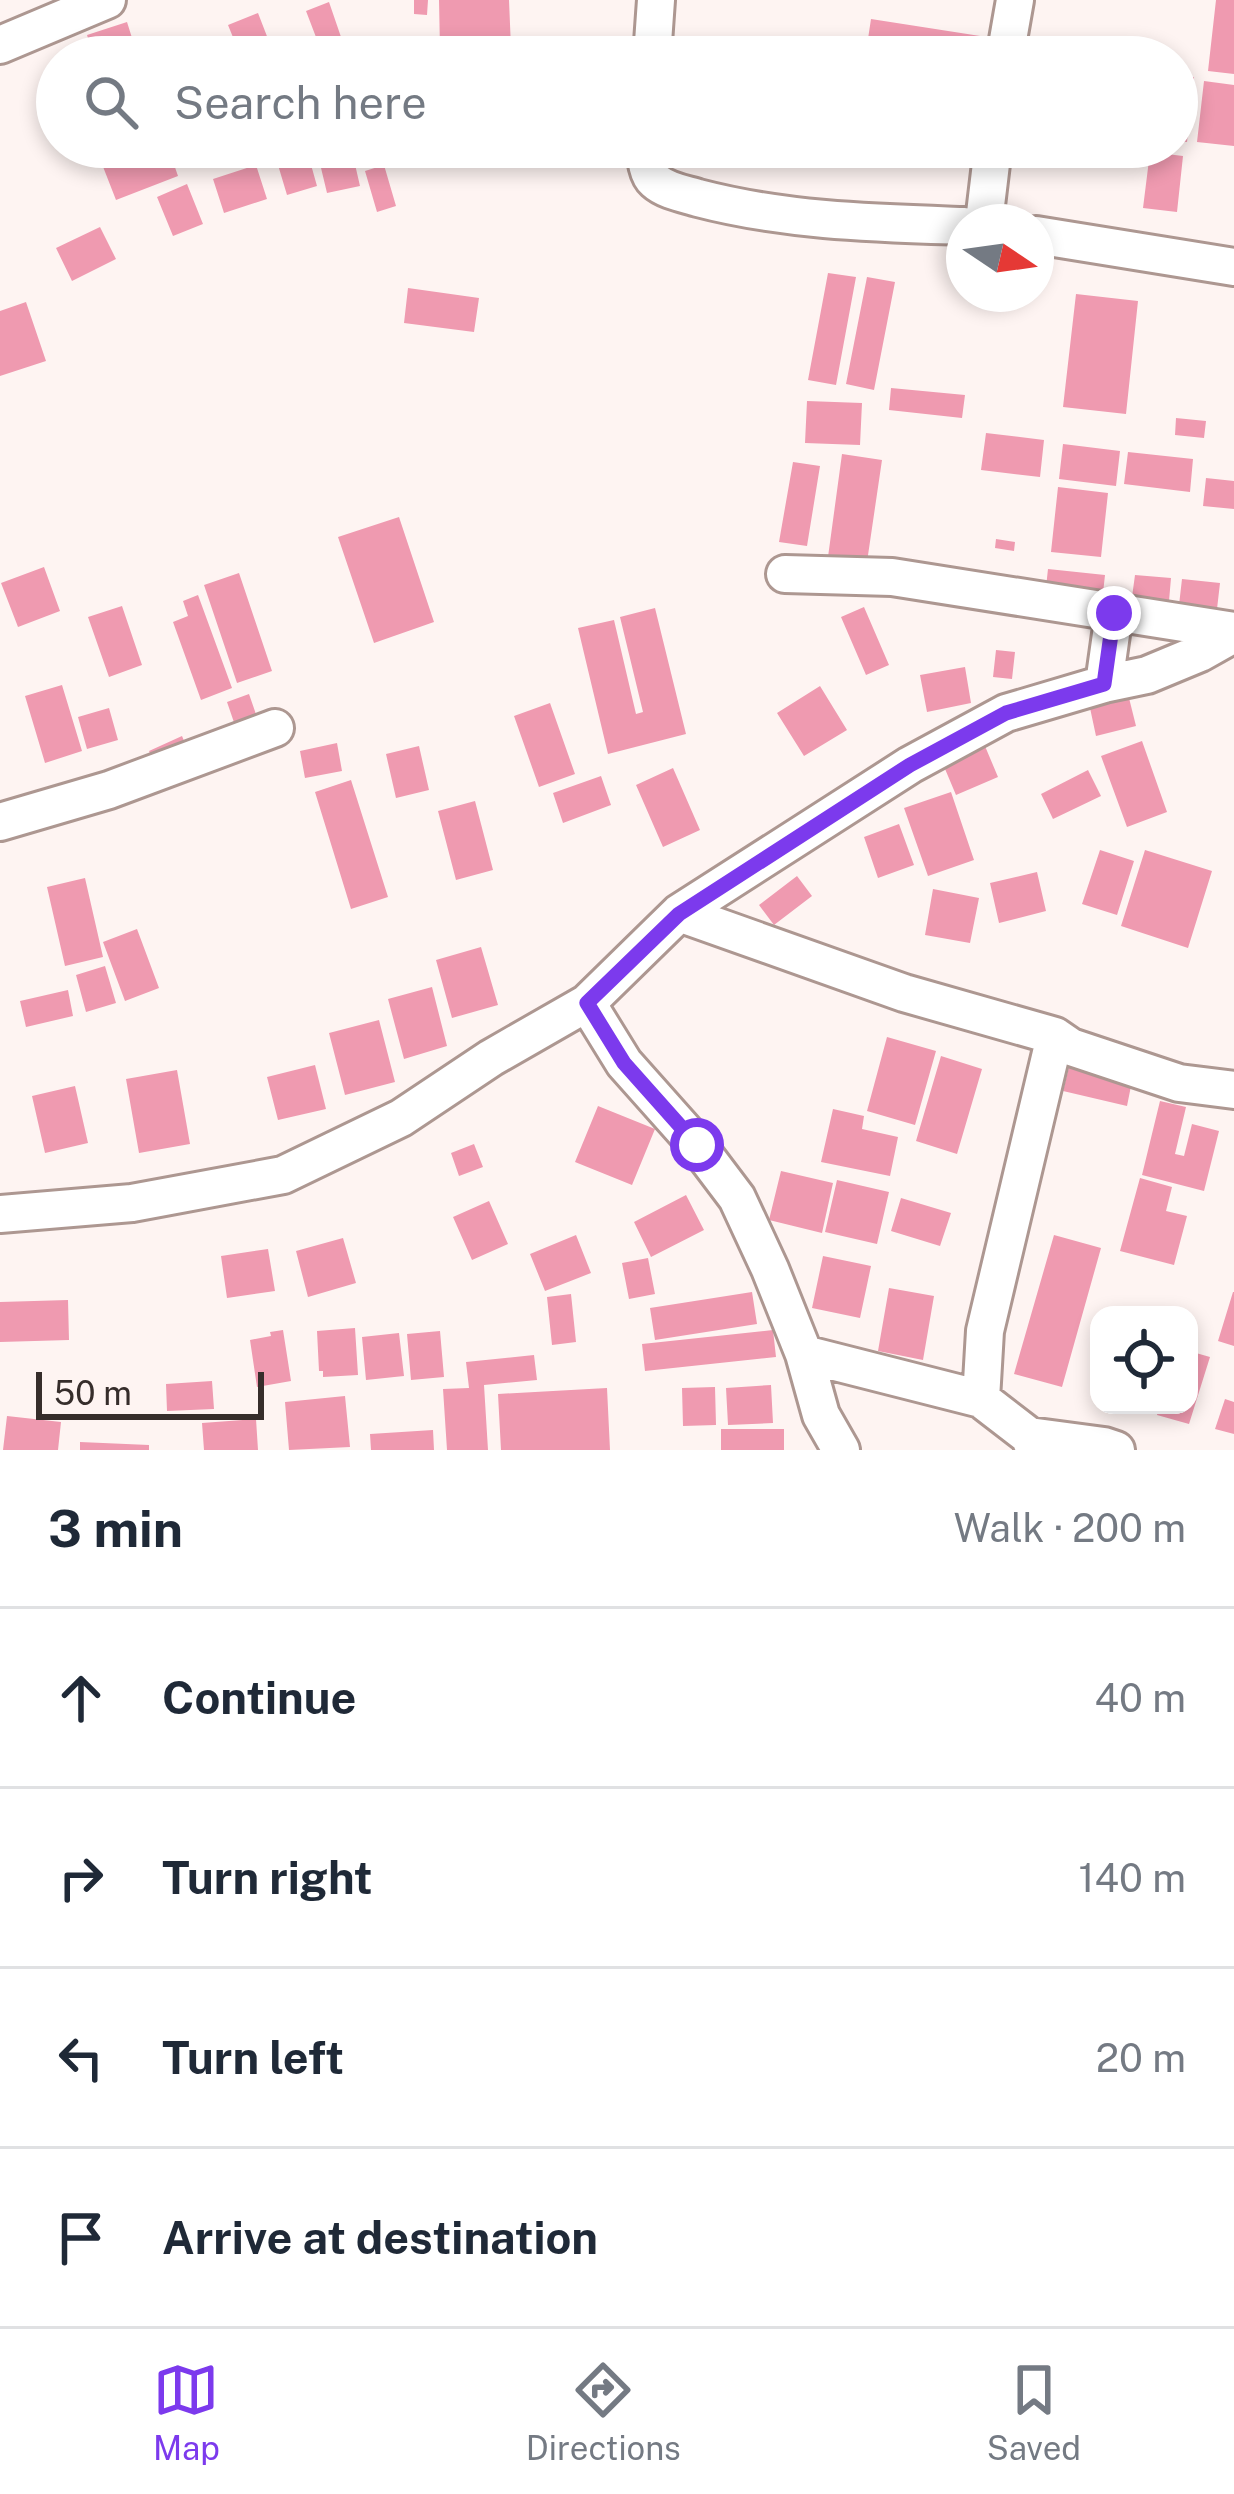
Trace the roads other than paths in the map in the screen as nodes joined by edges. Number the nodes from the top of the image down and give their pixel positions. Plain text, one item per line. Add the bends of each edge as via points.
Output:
1 (107, 0) edge
2 (656, 0) edge
3 (1015, 0) edge
4 (653, 36) edge
5 (1009, 36) edge
6 (0, 45) edge
7 (649, 168) edge
8 (990, 168) edge
9 (986, 204) edge
10 (946, 225) edge
11 (1054, 238) edge
12 (1234, 267) edge
13 (784, 574) dead end
14 (1114, 613) junction
15 (1234, 633) edge
16 (1104, 684) junction
17 (274, 728) dead end
18 (0, 822) edge
19 (679, 914) junction
20 (587, 1003) junction
21 (1054, 1036) junction
22 (1234, 1090) edge
23 (0, 1214) edge
24 (803, 1354) junction
25 (981, 1400) junction
26 (1032, 1443) edge
27 (1107, 1449) edge
28 (841, 1450) edge

1 - 6 street
2 - 4 street
3 - 5 street
7 - 10 street via 674,191 749,211
8 - 9 street
11 - 12 street
13 - 14 street via 892,577
14 - 15 street
14 - 16 street
15 - 16 street via 1147,675
16 - 19 street via 1006,713
17 - 18 street
19 - 20 street
19 - 21 street
20 - 23 street via 401,1118 283,1175 132,1203
20 - 24 street via 624,1063 736,1198
21 - 22 street via 1179,1083
21 - 25 street via 985,1331
24 - 25 street
24 - 28 street
25 - 26 street
26 - 27 street

